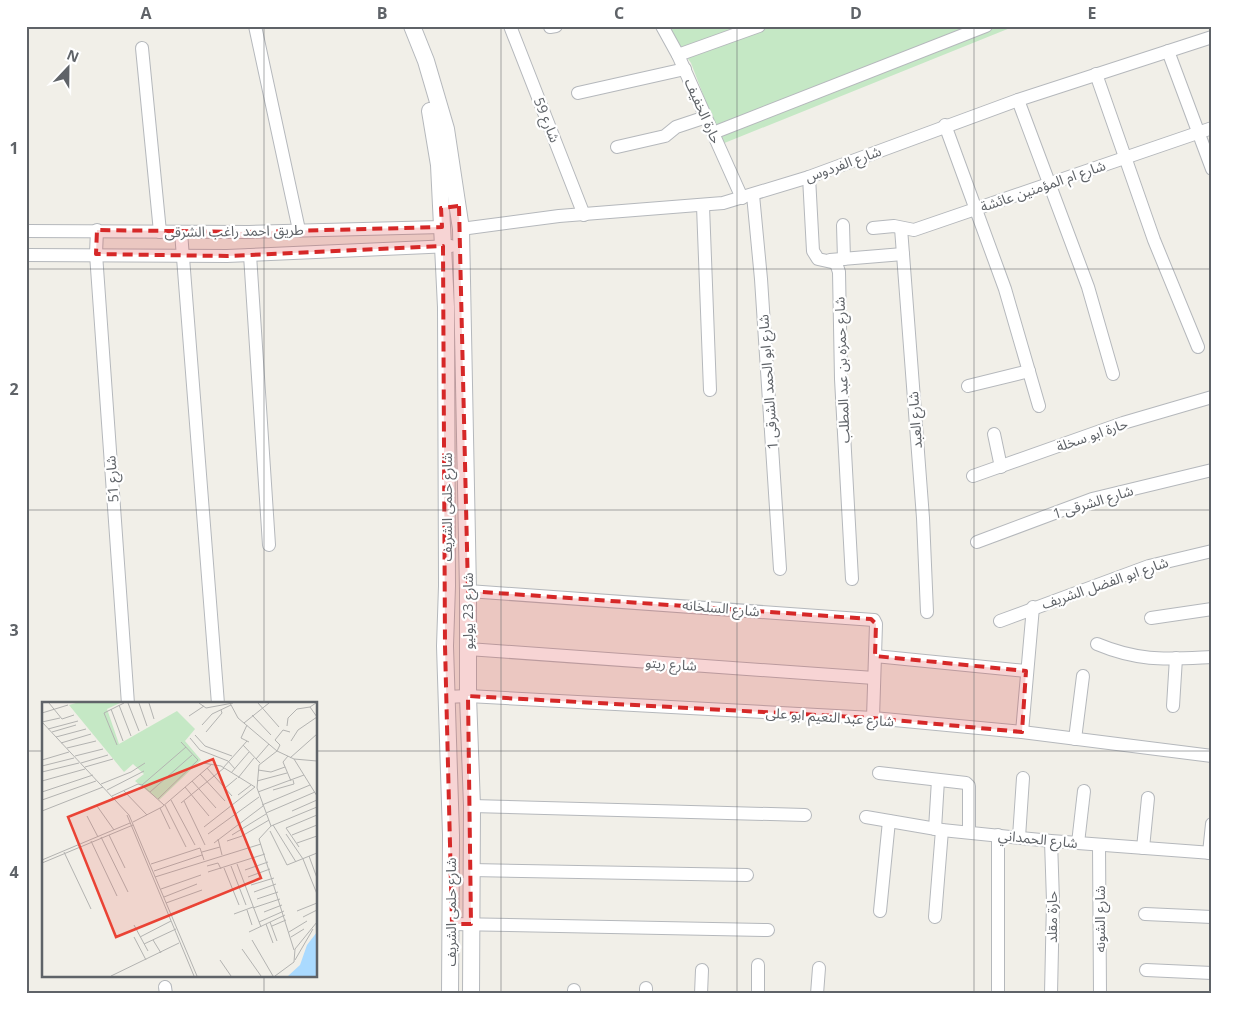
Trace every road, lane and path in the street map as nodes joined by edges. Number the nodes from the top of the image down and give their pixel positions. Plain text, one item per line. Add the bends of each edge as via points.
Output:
1 (255, 26) edge
2 (401, 26) edge
3 (412, 26) edge
4 (510, 26) edge
5 (662, 26) edge
6 (759, 26) edge
7 (986, 26) edge
8 (1208, 26) edge
9 (1212, 29) edge
10 (1212, 37) edge
11 (142, 48) dead end
12 (1168, 51) junction
13 (678, 55) junction
14 (685, 69) junction
15 (1096, 74) junction
16 (578, 93) dead end
17 (1018, 100) junction
18 (706, 118) junction
19 (945, 125) junction
20 (1212, 128) edge
21 (713, 133) junction
22 (1198, 133) junction
23 (617, 147) dead end
24 (1125, 158) junction
25 (1212, 169) edge
26 (809, 177) junction
27 (1051, 184) junction
28 (748, 196) junction
29 (459, 206) junction
30 (703, 206) junction
31 (441, 208) junction
32 (977, 210) junction
33 (584, 215) junction
34 (843, 225) dead end
35 (442, 227) junction
36 (873, 228) dead end
37 (900, 228) junction
38 (97, 230) junction
39 (299, 230) junction
40 (26, 231) edge
41 (160, 232) junction
42 (181, 232) junction
43 (462, 237) junction
44 (443, 246) junction
45 (96, 254) junction
46 (903, 254) junction
47 (26, 255) edge
48 (250, 255) junction
49 (183, 256) junction
50 (844, 259) junction
51 (830, 260) junction
52 (1198, 347) dead end
53 (1029, 371) junction
54 (1113, 374) dead end
55 (968, 386) dead end
56 (710, 390) dead end
57 (1212, 398) edge
58 (1039, 406) dead end
59 (994, 434) dead end
60 (1001, 467) junction
61 (1212, 470) edge
62 (973, 476) dead end
63 (977, 542) dead end
64 (268, 545) dead end
65 (1212, 551) edge
66 (780, 569) dead end
67 (852, 579) dead end
68 (468, 591) junction
69 (1033, 607) junction
70 (1212, 609) edge
71 (927, 612) dead end
72 (1151, 618) dead end
73 (1000, 621) dead end
74 (1097, 644) dead end
75 (468, 649) junction
76 (875, 656) junction
77 (1212, 657) edge
78 (1176, 658) junction
79 (1026, 671) junction
80 (1083, 676) dead end
81 (874, 678) junction
82 (468, 696) junction
83 (446, 697) junction
84 (128, 702) edge
85 (218, 702) edge
86 (1173, 706) dead end
87 (873, 718) junction
88 (1022, 732) junction
89 (1075, 739) junction
90 (1212, 756) edge
91 (879, 773) dead end
92 (1023, 778) dead end
93 (938, 780) junction
94 (1084, 791) dead end
95 (1148, 798) dead end
96 (472, 806) junction
97 (805, 815) dead end
98 (866, 817) dead end
99 (888, 821) junction
100 (1212, 824) edge
101 (938, 829) junction
102 (969, 832) junction
103 (998, 835) junction
104 (1019, 837) junction
105 (1051, 841) junction
106 (1078, 843) junction
107 (1099, 845) junction
108 (1143, 848) junction
109 (1211, 853) edge
110 (471, 870) junction
111 (747, 875) dead end
112 (880, 911) dead end
113 (1145, 914) dead end
114 (935, 917) dead end
115 (1212, 917) edge
116 (452, 924) junction
117 (471, 924) junction
118 (768, 930) dead end
119 (758, 965) dead end
120 (819, 968) dead end
121 (702, 970) dead end
122 (1146, 970) dead end
123 (1212, 973) edge
124 (450, 994) edge
125 (472, 994) edge
126 (701, 994) edge
127 (758, 994) edge
128 (817, 994) edge
129 (998, 994) edge
130 (1051, 994) edge
131 (1100, 994) edge

1 - 39 street
2 - 31 street, شارع حلمى الشريف via 416,62 434,131
3 - 29 street via 437,94
4 - 33 street, شارع 59
5 - 13 street, حارة الخفيف
6 - 13 street
7 - 21 street
8 - 9 street
10 - 12 street, شارع الفردوس
11 - 41 street
12 - 15 street, شارع الفردوس
12 - 22 street
13 - 14 street, حارة الخفيف
14 - 16 street
14 - 18 street, حارة الخفيف
15 - 17 street, شارع الفردوس
15 - 24 street
17 - 19 street, شارع الفردوس
17 - 27 street
18 - 21 street, حارة الخفيف
18 - 23 street via 676,127 665,136
19 - 26 street, شارع الفردوس
19 - 32 street
20 - 22 street, شارع ام المؤمنين عائشة
21 - 28 street, حارة الخفيف
22 - 24 street, شارع ام المؤمنين عائشة
22 - 25 street
24 - 27 street, شارع ام المؤمنين عائشة
24 - 52 street
26 - 28 street, شارع الفردوس
26 - 51 street via 813,251 818,259
27 - 32 street, شارع ام المؤمنين عائشة
27 - 54 street via 1088,287
28 - 30 street, شارع الفردوس
28 - 66 street, شارع ابو الحمد الشرقى 1 via 761,279
29 - 31 street
29 - 43 street
30 - 33 street, شارع الفردوس
30 - 56 street
31 - 35 street, شارع حلمى الشريف
32 - 37 street, شارع ام المؤمنين عائشة via 914,230
32 - 53 street
33 - 43 street, شارع الفردوس
34 - 50 street
35 - 39 street, طريق احمد راغب الشرقى
35 - 44 street, شارع حلمى الشريف
36 - 37 street, شارع ام المؤمنين عائشة
37 - 46 street, شارع العبد
38 - 40 street, طريق احمد راغب الشرقى
38 - 41 street, طريق احمد راغب الشرقى
38 - 45 street, شارع 51
39 - 42 street, طريق احمد راغب الشرقى
41 - 42 street, طريق احمد راغب الشرقى
42 - 49 street
43 - 44 street, شارع الفردوس
43 - 68 street, شارع 23 يوليو
44 - 48 street, شارع الفردوس
44 - 83 street, شارع حلمى الشريف via 446,307
45 - 47 street, شارع الفردوس
45 - 49 street, شارع الفردوس
45 - 84 street, شارع 51
46 - 50 street
46 - 71 street, شارع العبد
48 - 49 street, شارع الفردوس
48 - 64 street
49 - 85 street
50 - 51 street
51 - 67 street, شارع حمزه بن عبد المطلب via 836,263 839,272 841,379
53 - 55 street
53 - 58 street
57 - 60 street, حارة ابو سخلة via 1124,423
59 - 60 street
60 - 62 street, حارة ابو سخلة
61 - 63 street, شارع الشرقى 1 via 1092,499
65 - 69 street, شارع ابو الفضل الشريف via 1149,566
68 - 75 street, شارع 23 يوليو
68 - 76 street, شارع السلخانه via 874,620
69 - 73 street, شارع ابو الفضل الشريف
69 - 79 street
70 - 72 street
74 - 78 street via 1141,658
75 - 81 street, شارع ريتو
75 - 82 street, شارع 23 يوليو
76 - 79 street
76 - 81 street, شارع السلخانه
77 - 78 street
78 - 86 street
79 - 88 street
80 - 89 street
81 - 87 street, شارع السلخانه
82 - 83 street, شارع عبد النعيم ابو على
82 - 87 street, شارع عبد النعيم ابو على
82 - 96 street, شارع 23 يوليو
83 - 116 street, شارع حلمى الشريف
87 - 88 street, شارع عبد النعيم ابو على
88 - 89 street, شارع عبد النعيم ابو على
89 - 90 street, شارع عبد النعيم ابو على
91 - 93 street
92 - 104 street
93 - 101 street
93 - 102 street via 969,786
94 - 106 street
95 - 108 street
96 - 97 street
96 - 110 street, شارع 23 يوليو
98 - 99 street, شارع الحمداني
99 - 101 street, شارع الحمداني
99 - 112 street
100 - 109 street
101 - 102 street, شارع الحمداني
101 - 114 street
102 - 103 street, شارع الحمداني
103 - 104 street, شارع الحمداني
103 - 129 street
104 - 105 street, شارع الحمداني
105 - 106 street, شارع الحمداني
105 - 130 street, حارة مقلد
106 - 107 street, شارع الحمداني
107 - 108 street, شارع الحمداني
107 - 131 street, شارع الشونه
108 - 109 street, شارع الحمداني
110 - 111 street
110 - 117 street, شارع 23 يوليو
113 - 115 street
116 - 117 street
116 - 124 street, شارع حلمى الشريف
117 - 118 street
117 - 125 street, شارع 23 يوليو
119 - 127 street
120 - 128 street
121 - 126 street
122 - 123 street

